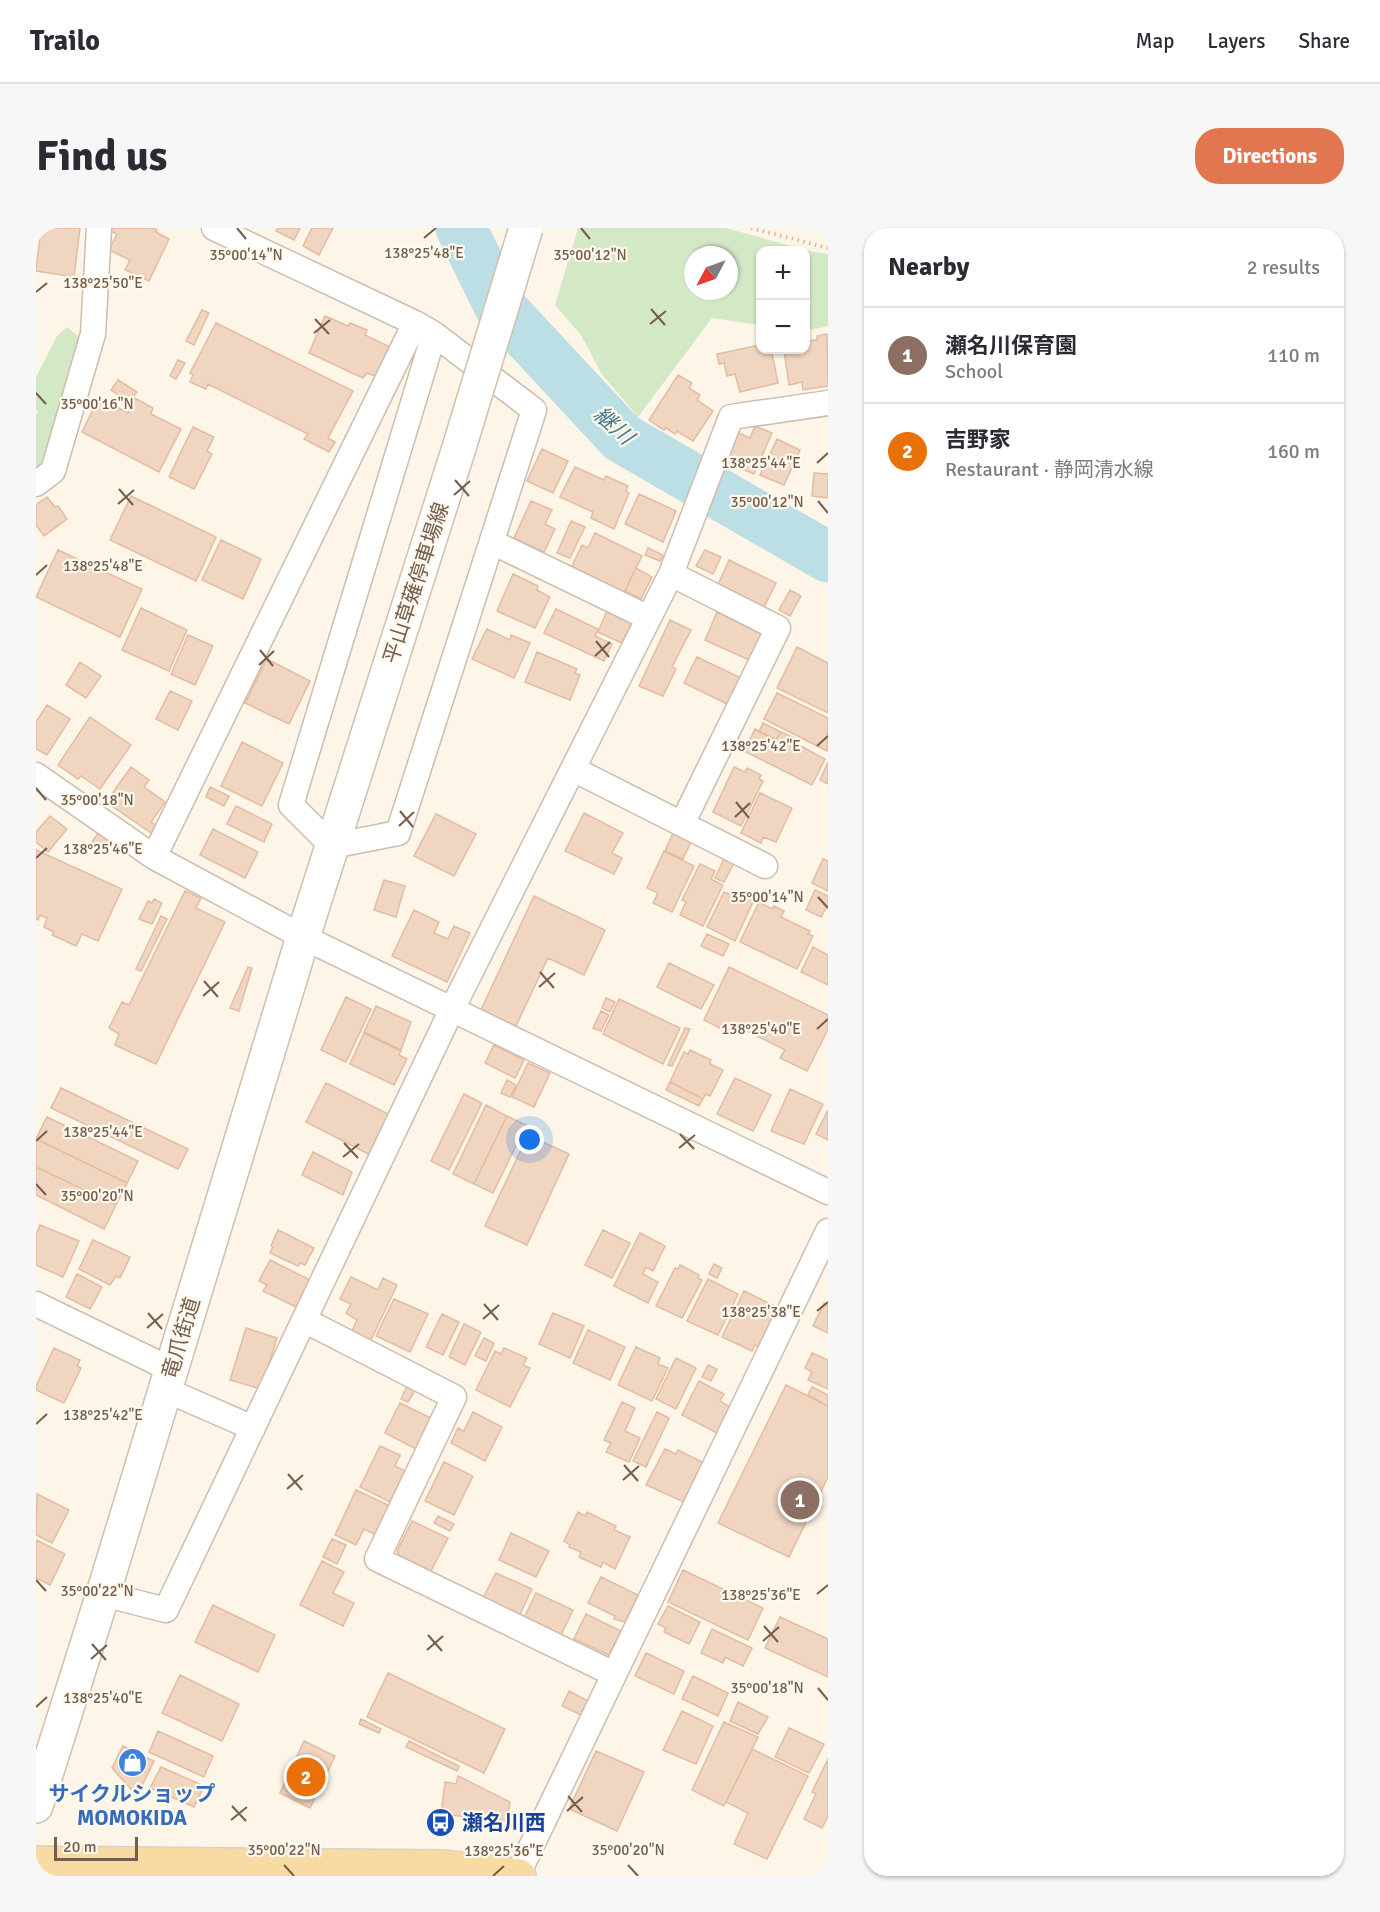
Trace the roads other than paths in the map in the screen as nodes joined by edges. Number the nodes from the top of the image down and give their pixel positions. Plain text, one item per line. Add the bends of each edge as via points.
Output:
1 (99, 228) edge
2 (214, 228) edge
3 (526, 228) edge
4 (425, 329) junction
5 (828, 403) edge
6 (36, 484) edge
7 (492, 542) junction
8 (671, 574) junction
9 (649, 618) junction
10 (573, 769) junction
11 (36, 775) edge
12 (682, 824) junction
13 (332, 846) junction
14 (154, 857) junction
15 (765, 866) dead end
16 (303, 937) junction
17 (452, 1009) junction
18 (828, 1192) edge
19 (828, 1230) edge
20 (36, 1304) edge
21 (304, 1320) junction
22 (169, 1380) junction
23 (253, 1428) junction
24 (103, 1594) junction
25 (614, 1674) junction
26 (36, 1806) edge
27 (36, 1863) edge
28 (269, 1871) edge
29 (518, 1876) edge

1 - 6 street via 93,334 53,471
2 - 4 street
3 - 13 main road, 平山草薙停車場線, bridge
4 - 7 street via 534,410
4 - 13 street via 291,805
4 - 14 street
5 - 8 street via 731,417
7 - 9 street
7 - 13 street via 398,833
8 - 9 street
8 - 12 street via 778,628
9 - 10 street
10 - 12 street
10 - 17 street
11 - 14 street
12 - 15 street
13 - 16 main road, 平山草薙停車場線
14 - 16 street
16 - 17 street
16 - 22 main road, 竜爪街道
17 - 18 street
17 - 21 street
19 - 25 street
20 - 22 street
21 - 23 street
21 - 25 street via 454,1397 377,1559
22 - 23 street
22 - 24 main road, 竜爪街道
23 - 24 street via 166,1610
24 - 26 main road, 竜爪街道
25 - 29 street
27 - 28 main road
28 - 29 main road via 444,1867

